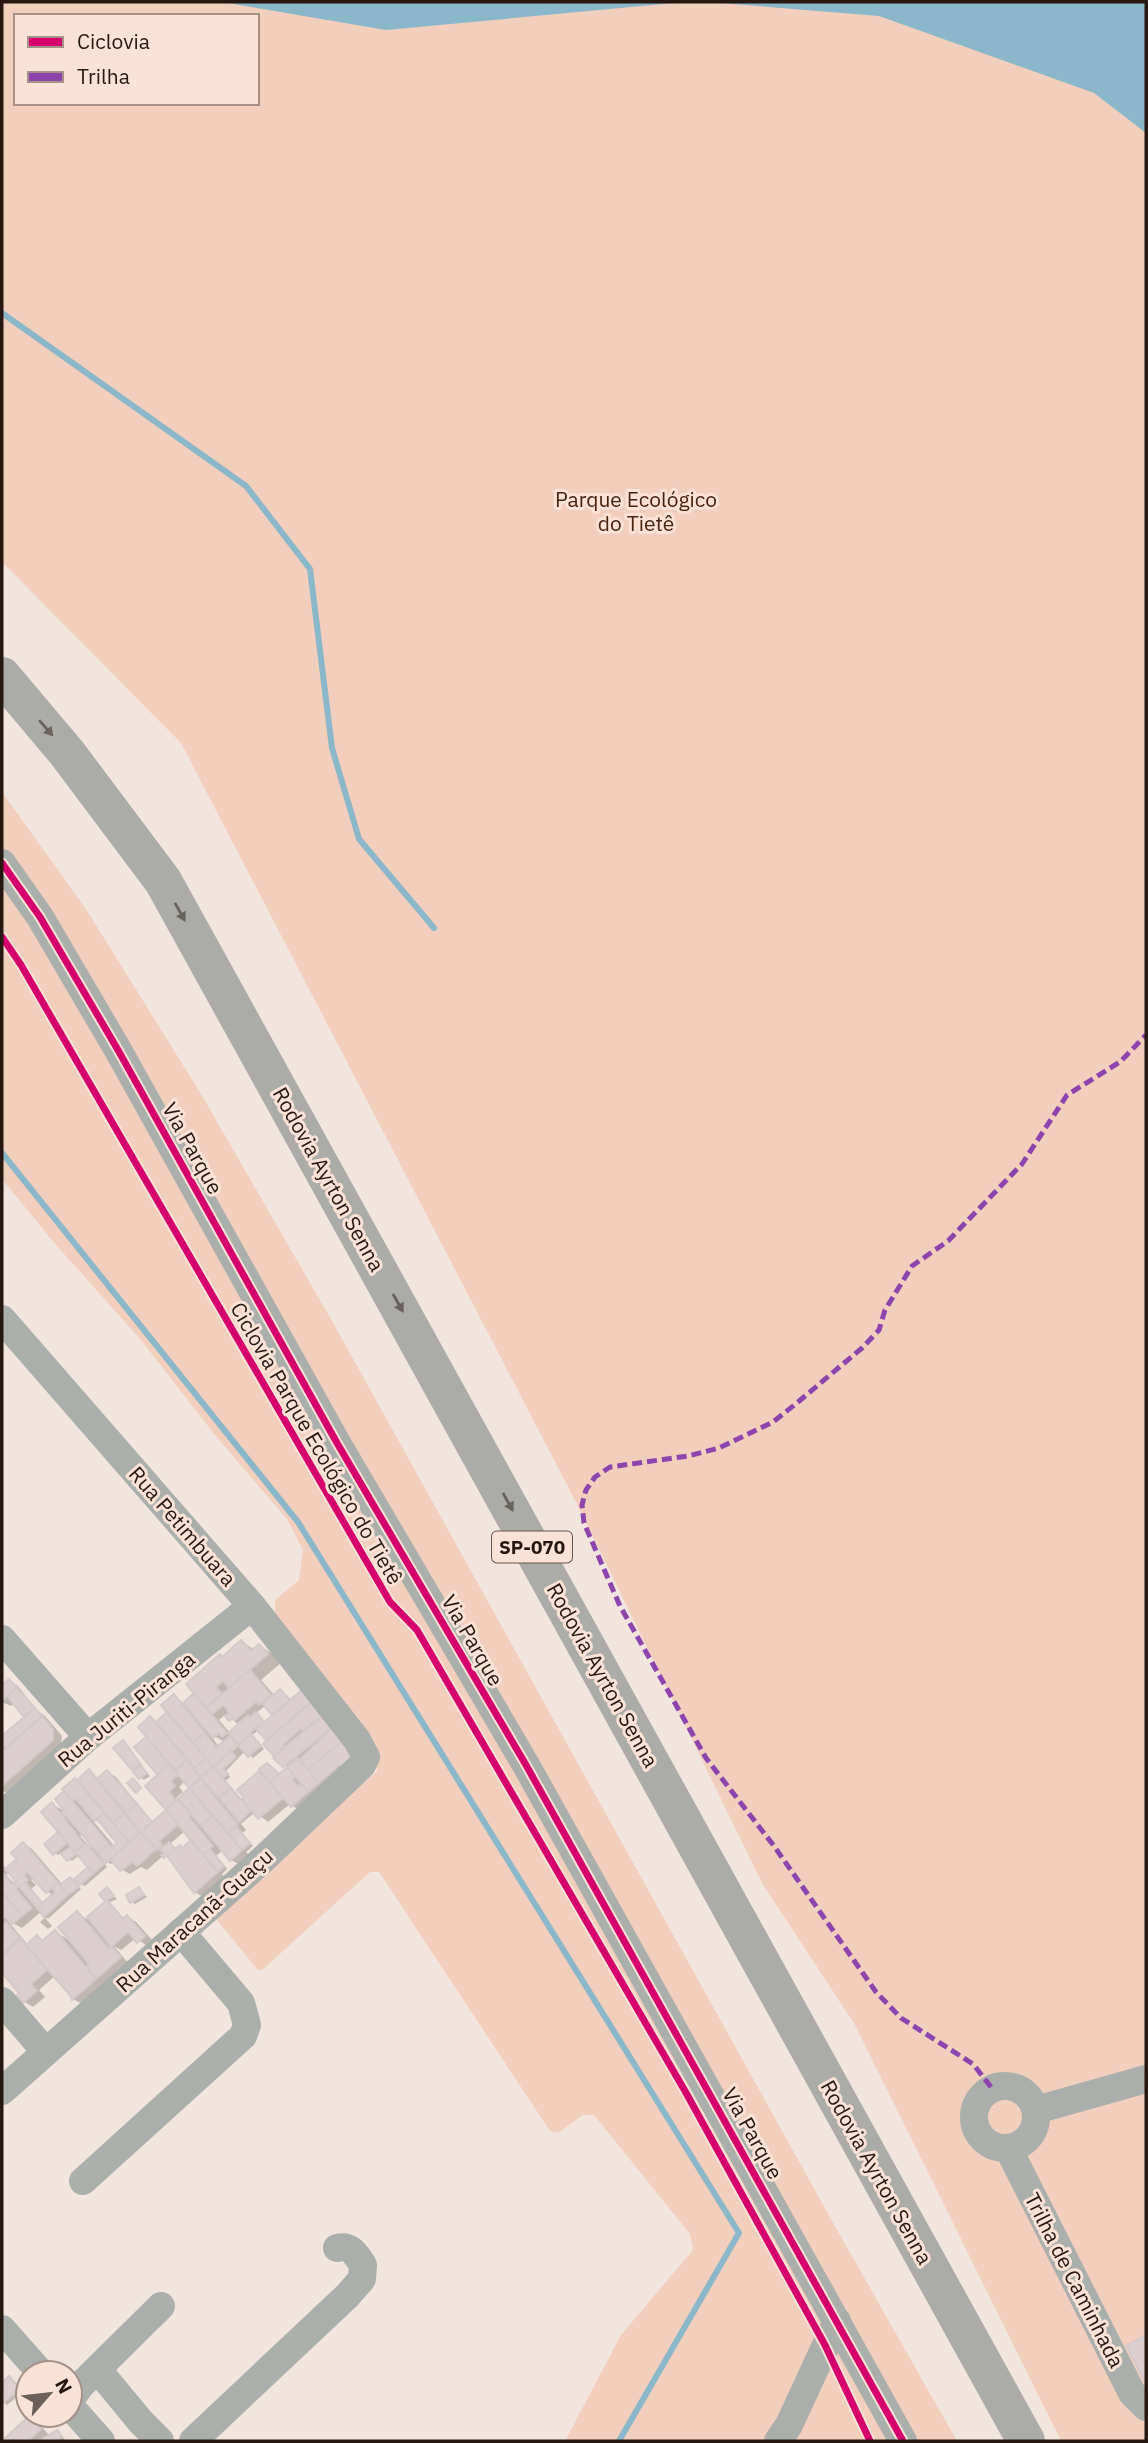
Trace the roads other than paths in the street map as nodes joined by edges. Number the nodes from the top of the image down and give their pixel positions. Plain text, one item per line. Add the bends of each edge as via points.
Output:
1 (2, 676) edge
2 (2, 863) edge
3 (2, 1318) edge
4 (252, 1606) junction
5 (2, 1639) edge
6 (88, 1737) junction
7 (356, 1740) joint
8 (2, 1815) edge
9 (181, 1932) junction
10 (2, 2001) edge
11 (45, 2051) junction
12 (1146, 2079) edge
13 (2, 2091) edge
14 (1036, 2110) junction
15 (1009, 2148) junction
16 (83, 2181) dead end
17 (337, 2248) dead end
18 (162, 2306) dead end
19 (837, 2321) junction
20 (2, 2329) edge
21 (29, 2359) edge
22 (98, 2370) junction
23 (84, 2384) edge
24 (1146, 2407) edge
25 (84, 2422) edge
26 (101, 2441) edge
27 (160, 2441) edge
28 (194, 2441) edge
29 (778, 2441) edge
30 (903, 2441) edge
31 (1026, 2441) edge

1 -> 31 highway, Rodovia Ayrton Senna / SP-070 via 68,753 163,881
2 - 19 street, Via Parque via 118,1050
3 - 4 street, Rua Petimbuara
4 - 6 street, Rua Juriti-Piranga
4 - 7 street, Rua Petimbuara
5 - 6 street
6 - 8 street, Rua Juriti-Piranga
7 - 9 street, Rua Maracanã-Guaçu via 366,1757 362,1765
9 - 11 street, Rua Maracanã-Guaçu
9 - 16 street via 241,2003 247,2025 243,2036
10 - 11 street
11 - 13 street, Rua Maracanã-Guaçu
12 - 14 street
14 - 15 street via 1035,2127 1025,2142
14 - 15 street via 1027,2093 1010,2085 991,2087 975,2104 974,2127 987,2144
15 - 24 street, Trilha de Caminhada via 1132,2393
17 - 28 street via 351,2249 363,2265 362,2279
18 - 22 street
19 - 29 street
19 - 30 street, Via Parque
20 - 21 street
22 - 23 street
22 - 27 street
25 - 26 street

